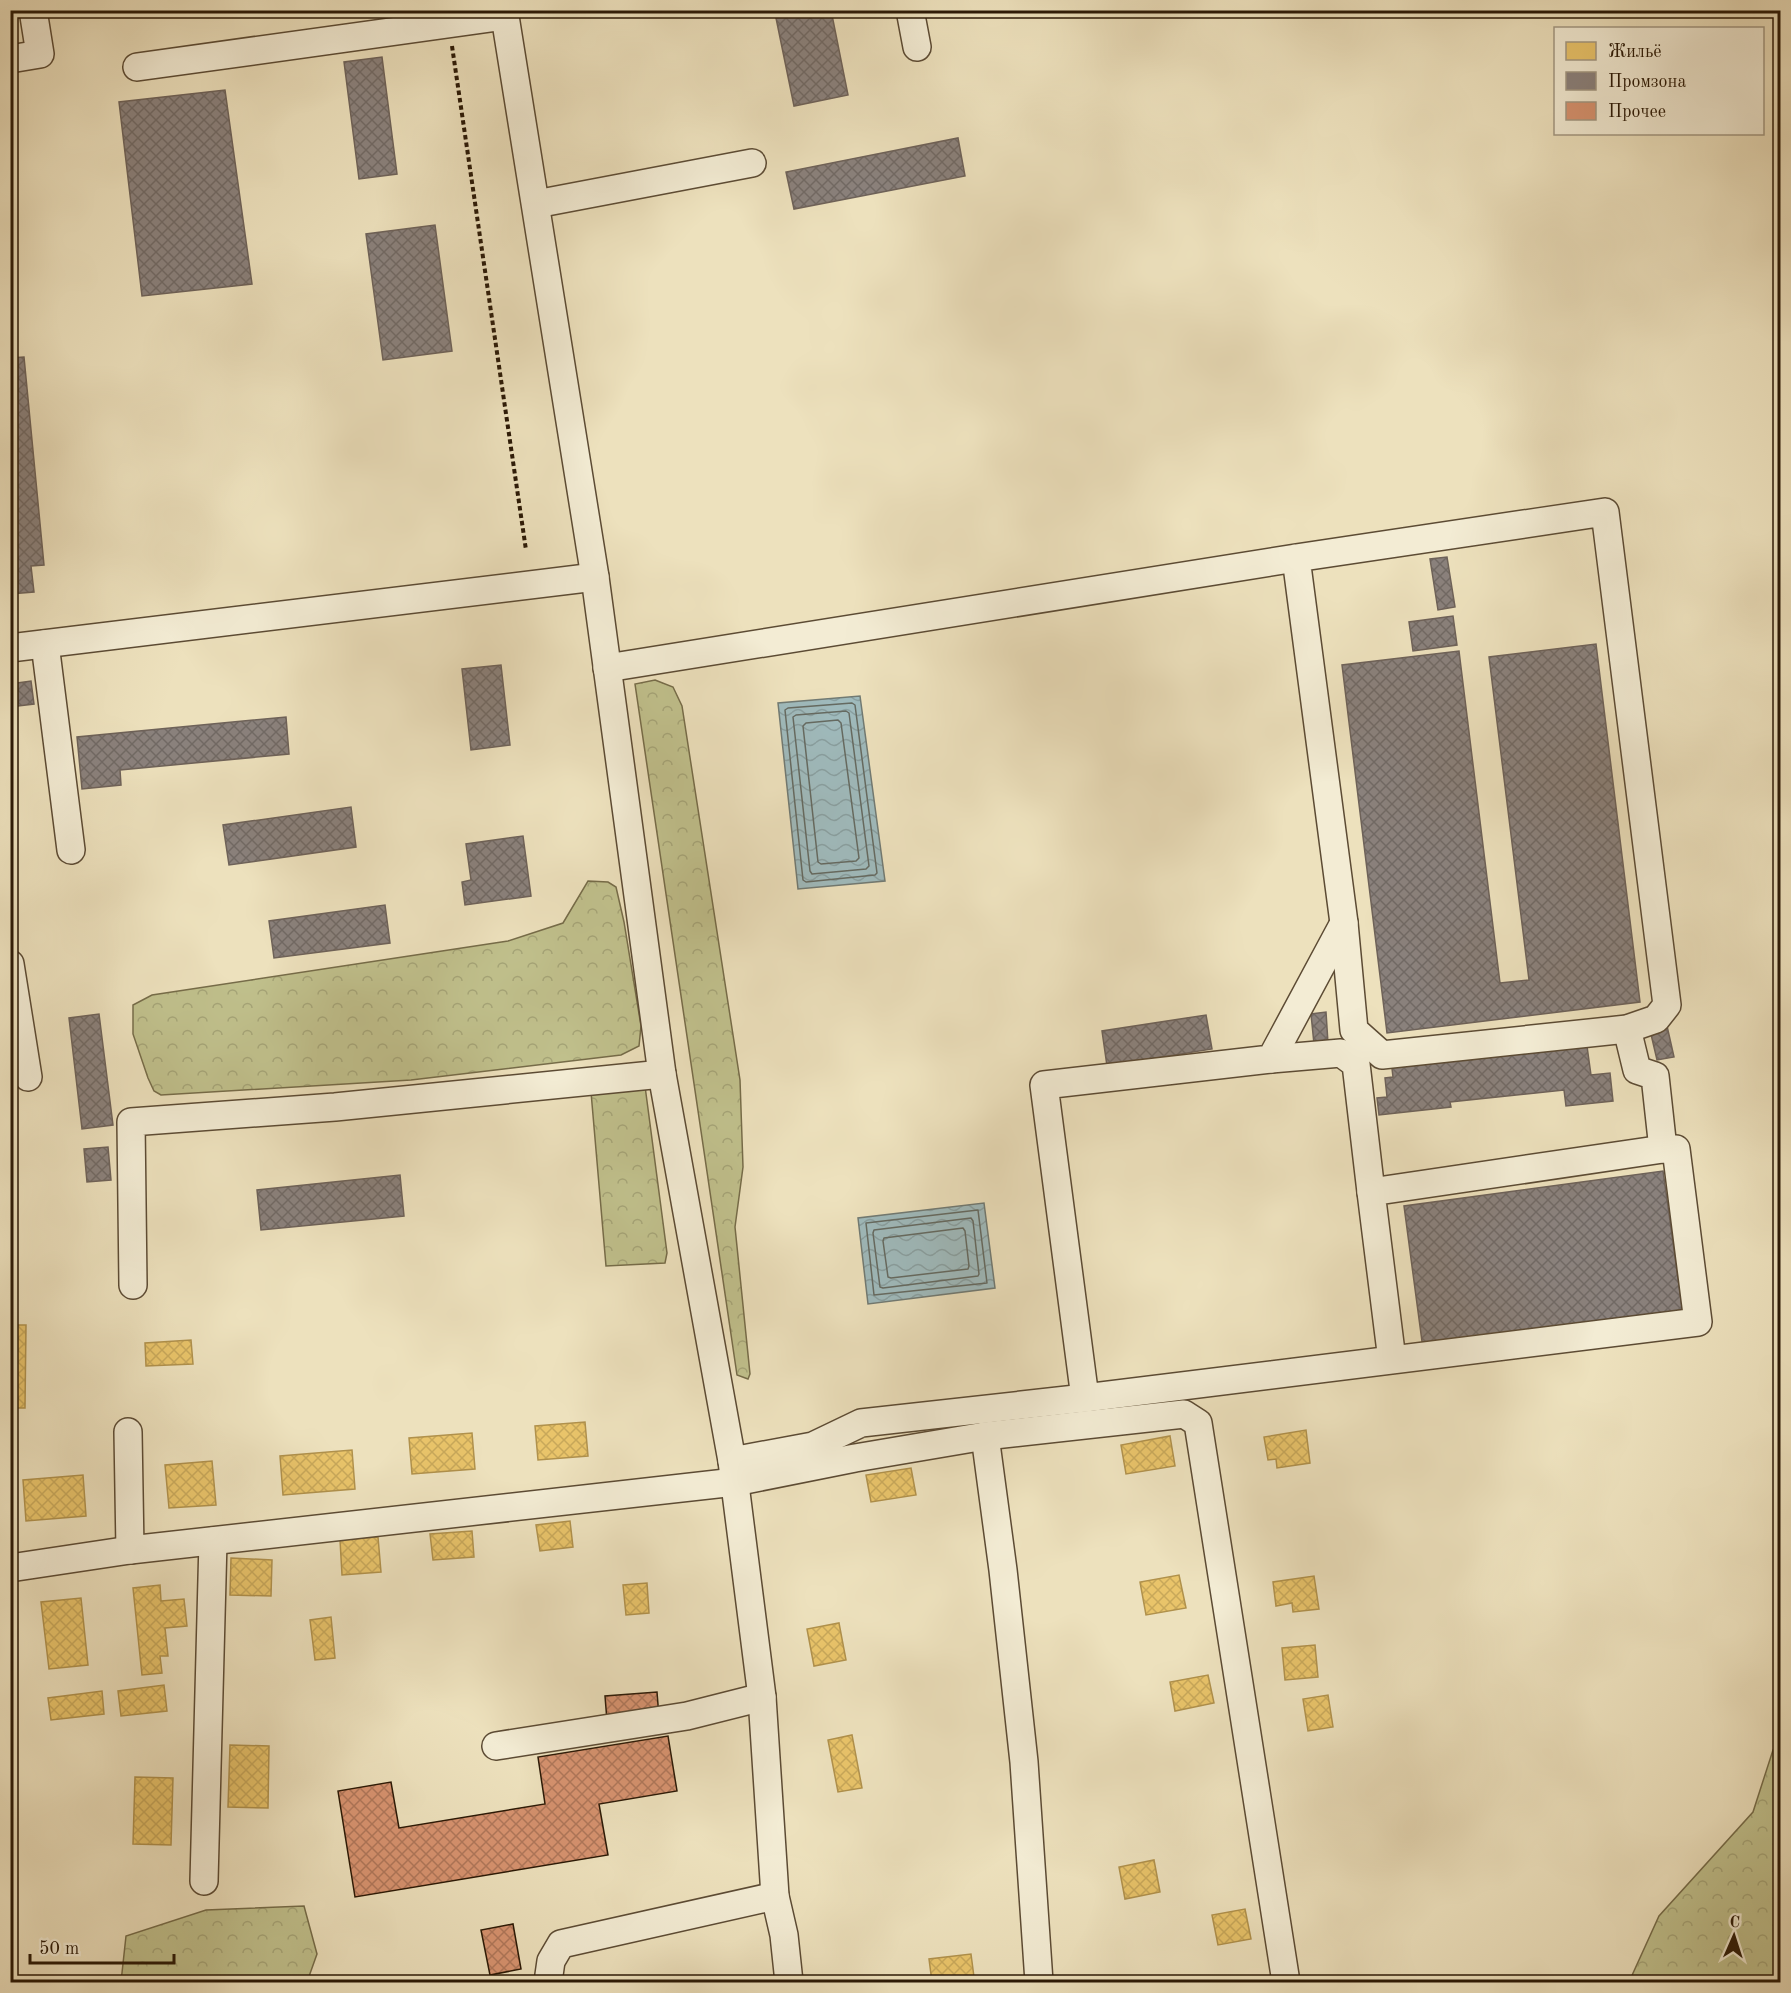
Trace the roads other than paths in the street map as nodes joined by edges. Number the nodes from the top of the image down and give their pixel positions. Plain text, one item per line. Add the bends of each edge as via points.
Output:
1 (33, 10) edge
2 (910, 10) edge
3 (504, 13) edge
4 (917, 47) dead end
5 (10, 59) edge
6 (137, 67) dead end
7 (752, 163) dead end
8 (536, 204) junction
9 (1296, 558) junction
10 (595, 578) junction
11 (45, 644) junction
12 (10, 648) edge
13 (607, 668) junction
14 (71, 850) dead end
15 (1344, 923) junction
16 (10, 964) edge
17 (1627, 1029) junction
18 (1271, 1059) junction
19 (662, 1074) junction
20 (28, 1077) dead end
21 (1663, 1149) junction
22 (1371, 1192) junction
23 (133, 1285) dead end
24 (1392, 1360) junction
25 (1085, 1398) junction
26 (128, 1432) dead end
27 (985, 1436) junction
28 (733, 1471) junction
29 (213, 1541) junction
30 (129, 1550) junction
31 (10, 1568) edge
32 (762, 1697) junction
33 (496, 1746) dead end
34 (204, 1881) dead end
35 (776, 1896) junction
36 (548, 1983) edge
37 (789, 1983) edge
38 (1039, 1983) edge
39 (1286, 1983) edge

1 - 5 street via 40,54
2 - 4 street
3 - 6 street
3 - 8 street
7 - 8 street
8 - 10 street
9 - 13 street
9 - 15 street
9 - 17 street via 1605,512 1667,1005 1656,1019
10 - 11 street
10 - 13 street
11 - 12 street
11 - 14 street
13 - 19 street
15 - 17 street via 1354,1030 1382,1055
15 - 18 street
16 - 20 street
17 - 21 street via 1637,1070 1655,1076
18 - 22 street via 1341,1053 1356,1064
18 - 25 street via 1044,1085
19 - 23 street via 335,1107 131,1122
19 - 28 street
21 - 22 street
21 - 24 street via 1676,1149 1698,1322
22 - 24 street
24 - 25 street
25 - 28 street via 861,1424 813,1446
26 - 30 street
27 - 28 street via 855,1458
27 - 38 street via 1024,1762
27 - 39 street via 1184,1414 1198,1423
28 - 29 street
28 - 32 street
29 - 30 street
29 - 34 street
30 - 31 street
32 - 33 street via 687,1716
32 - 35 street
35 - 36 street via 561,1944 551,1961
35 - 37 street

